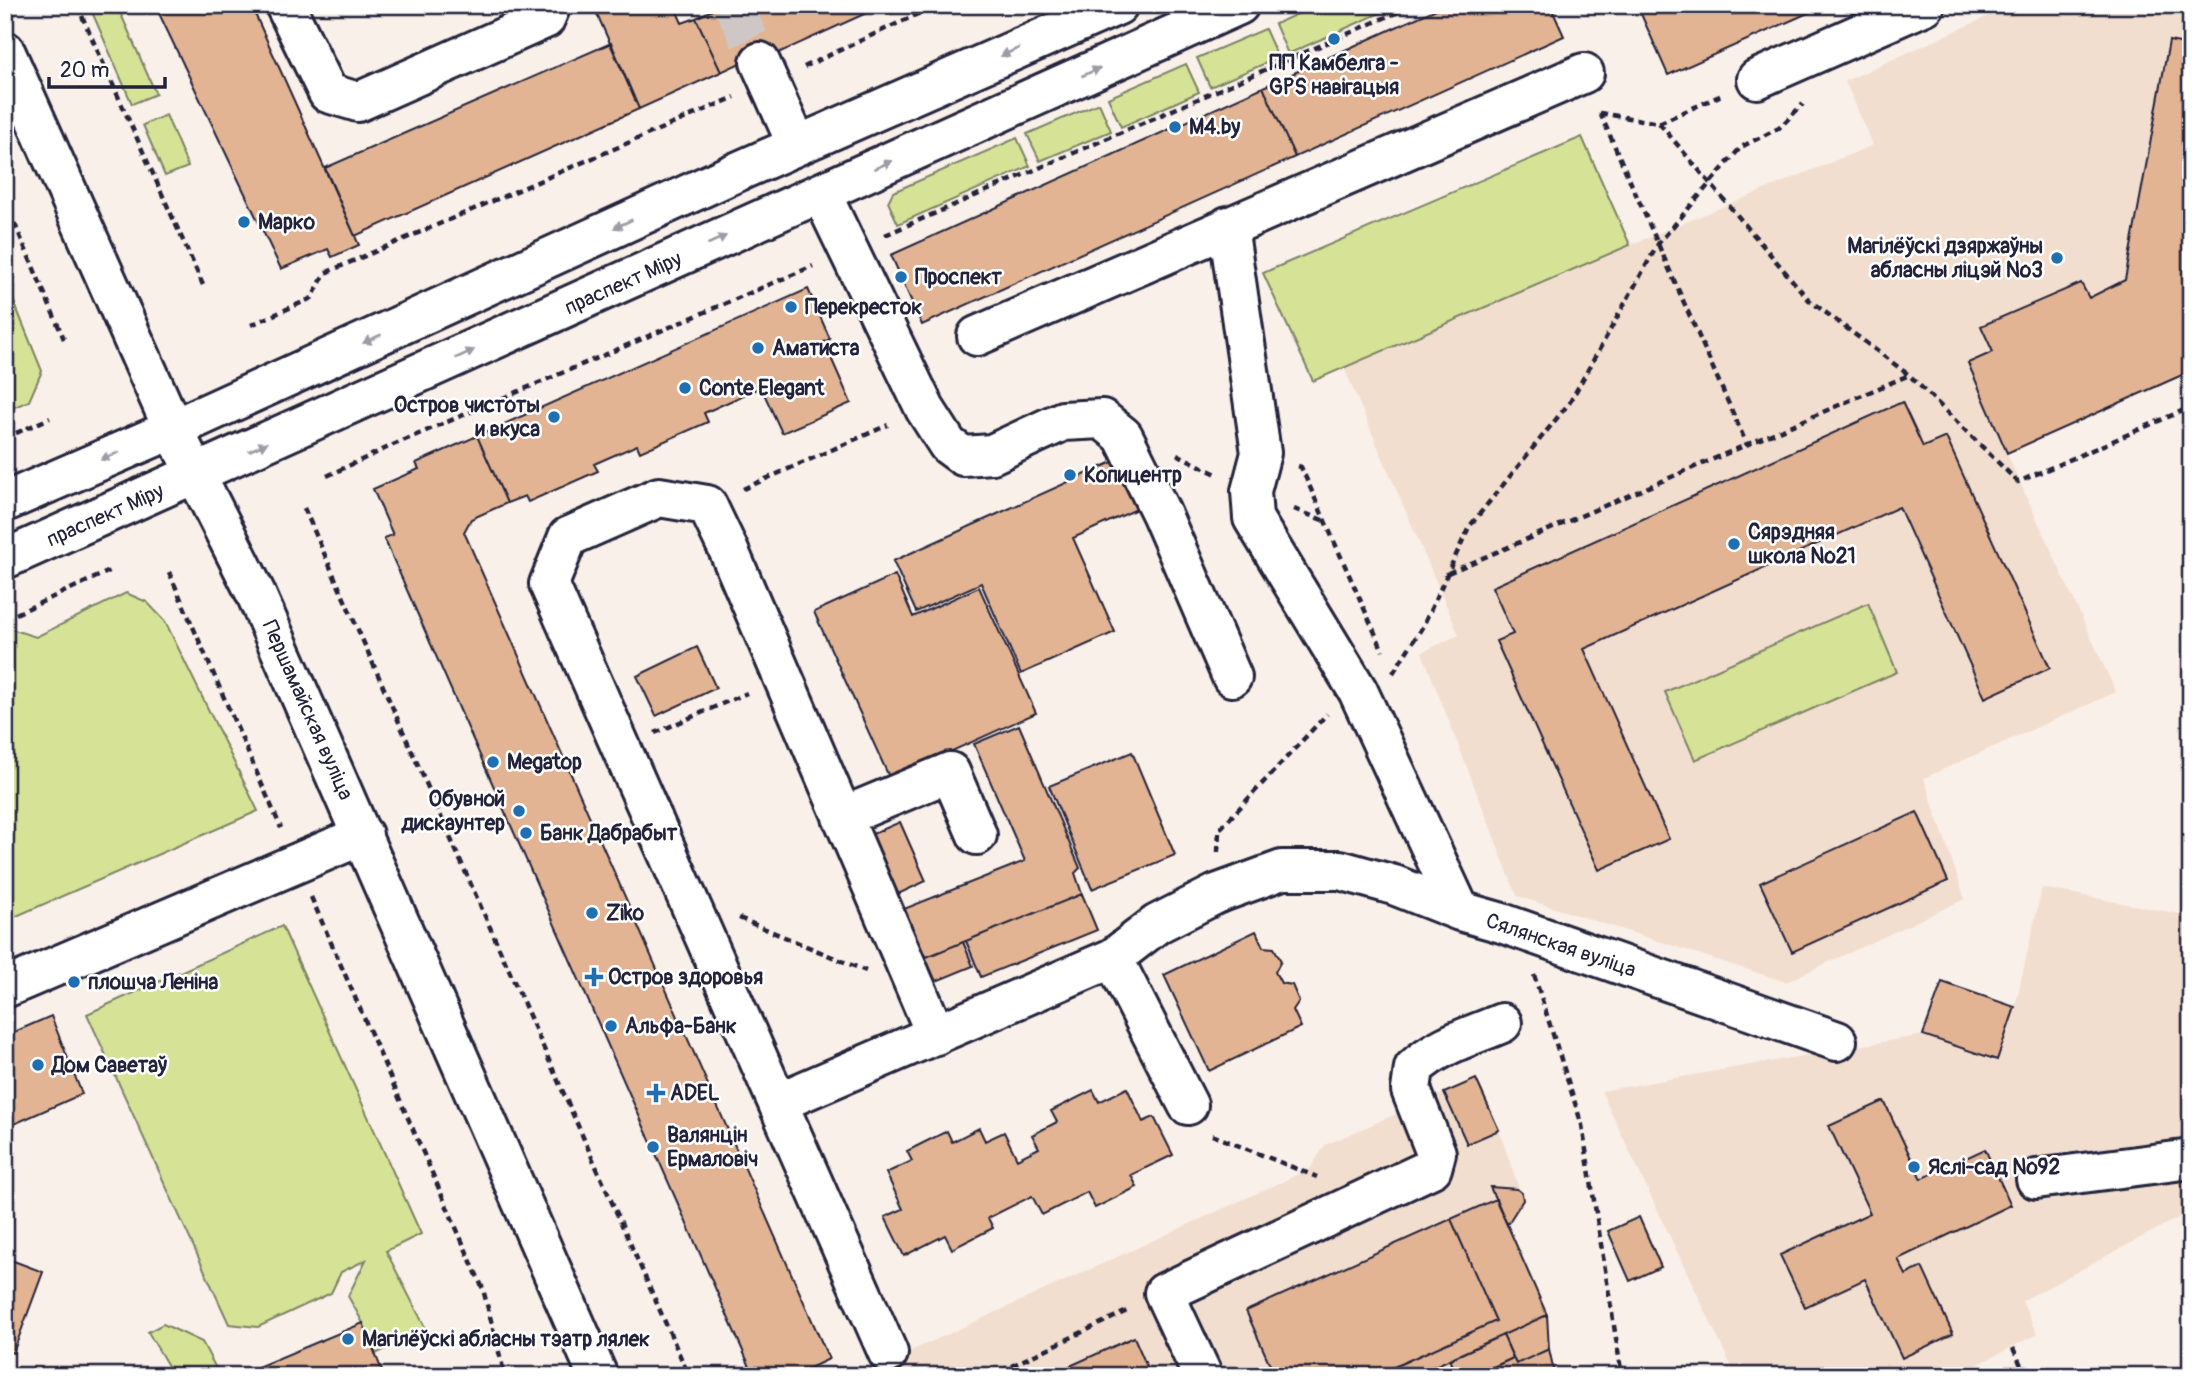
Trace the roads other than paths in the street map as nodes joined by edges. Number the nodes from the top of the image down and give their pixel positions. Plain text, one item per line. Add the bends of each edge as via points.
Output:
1 (285, 5) edge
2 (551, 5) edge
3 (1118, 5) edge
4 (1239, 5) edge
5 (1925, 5) edge
6 (5, 51) edge
7 (765, 72) tunnel mouth
8 (1584, 73) road end
9 (1757, 79) road end
10 (797, 145) junction
11 (821, 193) junction
12 (1228, 226) junction
13 (977, 336) dead end
14 (173, 429) junction
15 (196, 475) junction
16 (5, 502) edge
17 (5, 559) edge
18 (1232, 677) dead end
19 (842, 817) junction
20 (363, 835) junction
21 (977, 835) dead end
22 (1460, 911) junction
23 (1114, 957) junction
24 (5, 988) edge
25 (1502, 1023) dead end
26 (936, 1035) junction
27 (1837, 1041) dead end
28 (779, 1102) junction
29 (1188, 1105) road end
30 (2191, 1159) edge
31 (2036, 1179) dead end
32 (888, 1353) dead end
33 (1201, 1372) dead end
34 (598, 1376) edge

1 - 2 main road via 328,93 358,102 545,19
3 -> 10 main road
11 -> 4 main road, праспект Міру
5 - 9 main road
6 - 14 main road, Першамайская вуліца
7 - 10 main road
8 - 12 main road
10 -> 14 main road
15 -> 11 main road, праспект Міру
11 - 18 main road via 925,409 948,445 963,456 992,454 1063,421 1102,419 1123,436
12 - 13 main road
12 - 22 main road via 1261,453 1251,491 1253,518 1358,691
14 - 15 main road, Першамайская вуліца
14 -> 16 main road
15 - 17 main road, праспект Міру
15 - 20 main road, Першамайская вуліца via 255,592
19 - 21 main road via 950,772
19 - 26 main road
19 - 28 main road via 707,505 659,497 568,537 549,584
20 - 24 main road
20 - 34 main road, Першамайская вуліца
22 - 23 main road, Сялянская вуліца via 1340,870 1282,870 1216,894 1157,924
22 - 27 main road, Сялянская вуліца
23 - 26 main road, Сялянская вуліца
23 - 29 main road
25 - 33 main road via 1442,1048 1414,1068 1411,1090 1436,1153 1432,1168 1164,1293
26 - 28 main road, Сялянская вуліца
28 - 32 main road
30 - 31 main road

